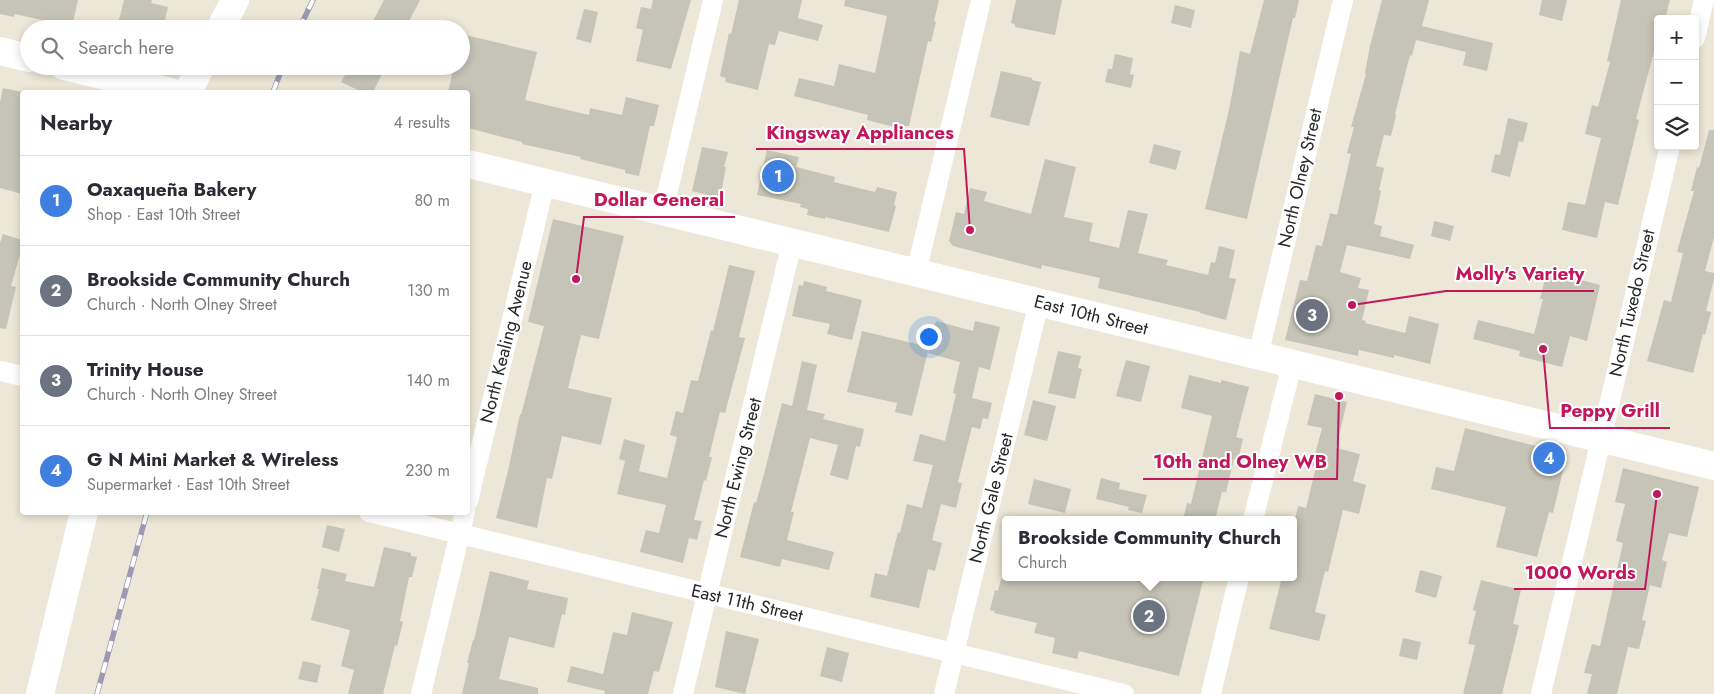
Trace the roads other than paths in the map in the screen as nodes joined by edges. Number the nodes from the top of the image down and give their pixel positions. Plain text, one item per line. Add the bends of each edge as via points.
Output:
1 (235, 0) edge
2 (713, 0) edge
3 (981, 0) edge
4 (1342, 0) edge
5 (1704, 0) edge
6 (225, 20) edge
7 (1699, 21) edge
8 (0, 51) edge
9 (20, 56) edge
10 (101, 75) edge
11 (196, 75) edge
12 (163, 90) edge
13 (189, 90) edge
14 (1669, 150) edge
15 (470, 164) edge
16 (545, 183) junction
17 (663, 211) junction
18 (792, 243) junction
19 (916, 273) junction
20 (1039, 302) junction
21 (1258, 356) junction
22 (1292, 364) junction
23 (0, 371) edge
24 (20, 376) edge
25 (1600, 438) junction
26 (1714, 466) edge
27 (470, 493) edge
28 (83, 515) edge
29 (381, 515) edge
30 (464, 515) edge
31 (1254, 516) edge
32 (460, 534) junction
33 (1238, 581) edge
34 (707, 593) junction
35 (954, 653) junction
36 (40, 694) edge
37 (421, 694) edge
38 (683, 694) edge
39 (944, 694) edge
40 (1124, 694) edge
41 (1211, 694) edge
42 (1541, 694) edge

1 - 6 main road
2 - 17 street
3 - 19 street
4 - 21 street, North Olney Street
5 - 7 street
8 - 9 main road
10 - 12 main road
11 - 13 main road
14 - 25 street, North Tuxedo Street
15 - 16 main road, East 10th Street
16 - 17 main road, East 10th Street
16 - 27 street, North Kealing Avenue
17 - 18 main road, East 10th Street
18 - 19 main road, East 10th Street
18 - 34 street, North Ewing Street
19 - 20 main road, East 10th Street
20 - 21 main road, East 10th Street
20 - 35 street, North Gale Street
21 - 22 main road, East 10th Street
22 - 25 main road, East 10th Street
22 - 31 street
23 - 24 street
25 - 26 main road, East 10th Street
25 - 42 street, North Tuxedo Street
28 - 36 main road
29 - 32 street, East 11th Street
30 - 32 street
32 - 34 street, East 11th Street
32 - 37 street
33 - 41 street
34 - 35 street, East 11th Street
34 - 38 street, North Ewing Street
35 - 39 street, North Gale Street
35 - 40 street, East 11th Street

